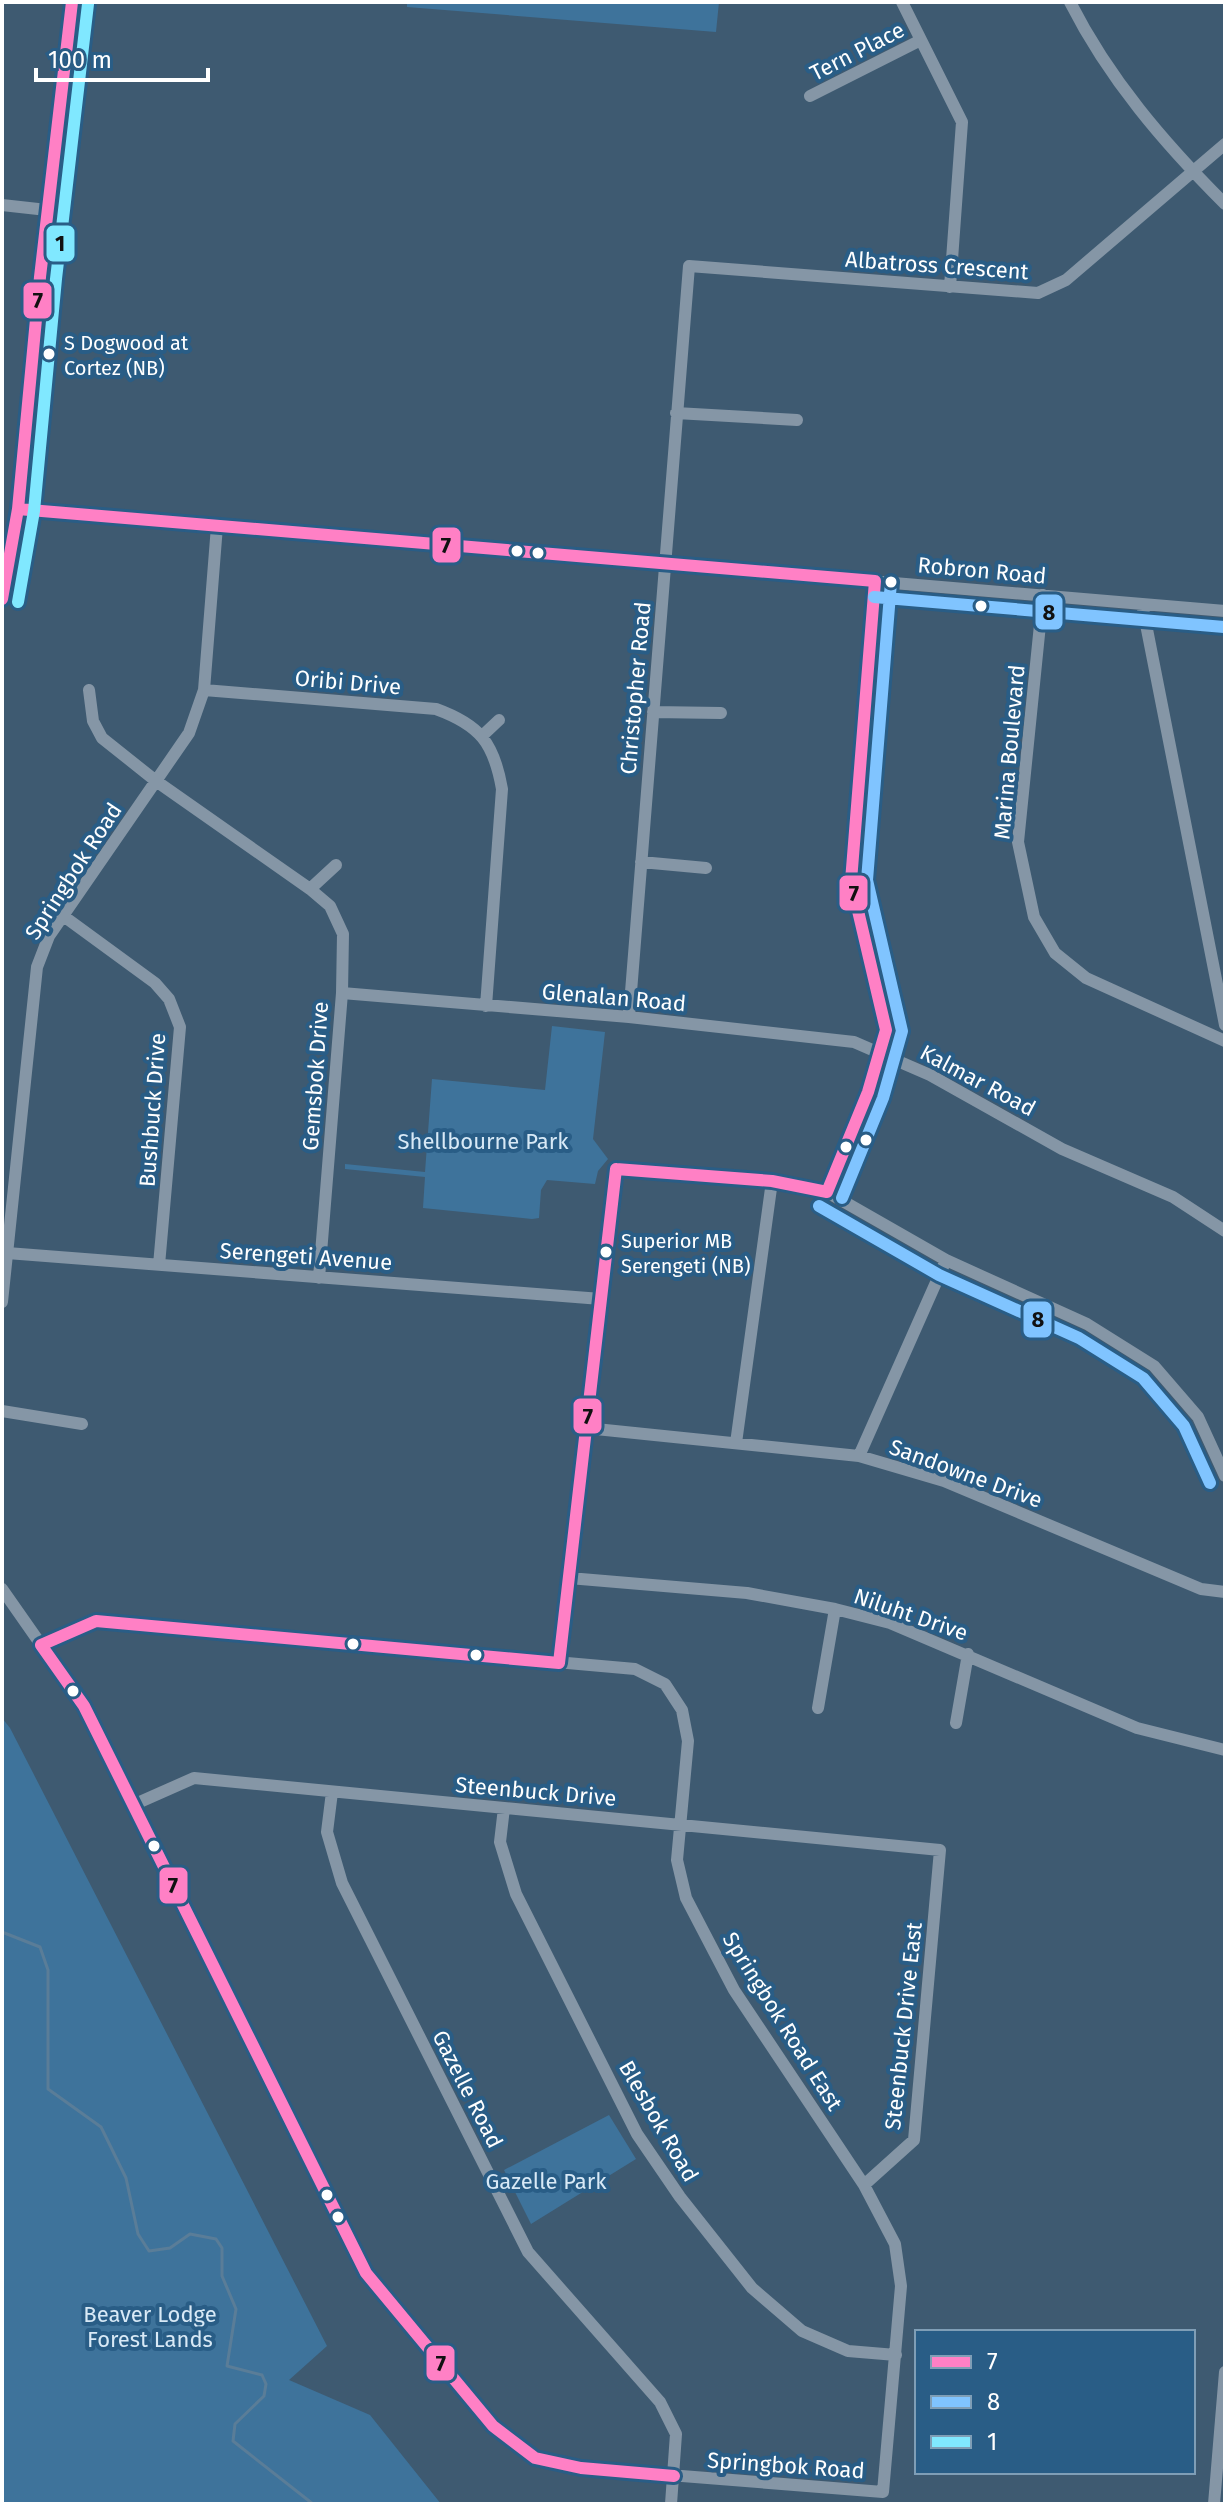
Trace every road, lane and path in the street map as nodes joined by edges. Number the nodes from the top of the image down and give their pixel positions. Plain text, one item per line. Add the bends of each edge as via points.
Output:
1 (72, 2) edge
2 (902, 2) edge
3 (1070, 2) edge
4 (921, 40) junction
5 (810, 96) dead end
6 (1225, 144) edge
7 (1193, 171) junction
8 (1225, 204) edge
9 (2, 205) edge
10 (47, 210) junction
11 (689, 266) joint
12 (950, 287) junction
13 (676, 413) junction
14 (797, 420) dead end
15 (18, 509) junction
16 (217, 526) junction
17 (665, 563) junction
18 (875, 581) junction
19 (1043, 595) junction
20 (2, 599) edge
21 (1142, 604) junction
22 (1225, 611) edge
23 (89, 690) dead end
24 (204, 690) junction
25 (653, 712) junction
26 (721, 713) dead end
27 (499, 720) dead end
28 (482, 736) junction
29 (156, 781) junction
30 (641, 862) junction
31 (336, 865) dead end
32 (706, 868) dead end
33 (310, 889) junction
34 (62, 915) junction
35 (342, 993) junction
36 (486, 1006) junction
37 (629, 1017) junction
38 (1225, 1025) edge
39 (1225, 1041) edge
40 (879, 1053) junction
41 (772, 1181) junction
42 (827, 1192) junction
43 (1225, 1231) edge
44 (7, 1253) junction
45 (946, 1260) junction
46 (159, 1265) junction
47 (319, 1278) junction
48 (601, 1299) junction
49 (2, 1302) edge
50 (2, 1411) edge
51 (82, 1424) dead end
52 (586, 1428) junction
53 (736, 1443) junction
54 (859, 1456) junction
55 (1225, 1476) edge
56 (569, 1578) junction
57 (2, 1589) edge
58 (1225, 1592) edge
59 (835, 1609) junction
60 (41, 1645) junction
61 (968, 1654) junction
62 (559, 1663) junction
63 (818, 1708) dead end
64 (956, 1723) dead end
65 (1225, 1750) edge
66 (332, 1792) junction
67 (133, 1805) junction
68 (504, 1808) junction
69 (679, 1825) junction
70 (940, 1850) joint
71 (864, 2185) junction
72 (896, 2355) junction
73 (1225, 2372) edge
74 (674, 2476) junction
75 (671, 2504) edge
76 (1214, 2504) edge

1 - 10 main road
2 - 4 street
3 - 7 street via 1090,41 1143,117
4 - 5 street, Tern Place
4 - 12 street via 962,122
6 - 7 street, Albatross Crescent
7 - 8 street
7 - 12 street, Albatross Crescent via 1066,280 1038,293
9 - 10 street
10 - 15 main road
11 - 12 street, Albatross Crescent
11 - 13 street, Christopher Road
13 - 14 street
13 - 17 street, Christopher Road
15 - 16 street, Robron Road
15 - 20 main road
16 - 17 street, Robron Road
16 - 24 street, Springbok Road
17 - 18 street, Robron Road
17 - 25 street, Christopher Road
18 - 19 street, Robron Road
18 - 40 street via 851,881 886,1030
19 - 21 street, Robron Road
19 - 39 street, Marina Boulevard via 1018,842 1034,917 1055,953 1086,978
21 - 22 street, Robron Road
21 - 38 street
23 - 29 street, Gemsbok Drive via 93,721 102,738
24 - 28 street, Oribi Drive via 436,709 461,718
24 - 29 street, Springbok Road via 189,733
25 - 26 street
25 - 30 street, Christopher Road
27 - 28 street
28 - 36 street via 497,762 502,789
29 - 33 street, Gemsbok Drive
29 - 34 street, Springbok Road
30 - 32 street
30 - 37 street, Christopher Road
31 - 33 street
33 - 35 street, Gemsbok Drive via 330,906 343,934
34 - 44 street, Springbok Road via 37,967
34 - 46 street, Bushbuck Drive via 155,983 169,999 180,1027
35 - 36 street, Glenalan Road
35 - 47 street, Gemsbok Drive
36 - 37 street, Glenalan Road
37 - 40 street, Glenalan Road via 854,1042
40 - 42 street
40 - 43 street, Kalmar Road via 930,1075 1062,1149 1173,1197
41 - 42 street
41 - 48 street via 616,1169
41 - 53 street
42 - 45 street
44 - 46 street, Serengeti Avenue
44 - 49 street, Springbok Road
45 - 54 street
45 - 55 street via 1087,1324 1154,1366 1198,1417
46 - 47 street, Serengeti Avenue
47 - 48 street, Serengeti Avenue
48 - 52 street
50 - 51 street
52 - 53 street, Sandowne Drive
52 - 56 street
53 - 54 street, Sandowne Drive
54 - 58 street, Sandowne Drive via 944,1481 1201,1589
56 - 59 street, Niluht Drive via 747,1593
56 - 62 street
57 - 60 street, Springbok Road
59 - 61 street, Niluht Drive via 890,1623
59 - 63 street
60 - 62 street, Springbok Road East via 96,1621
60 - 67 street, Springbok Road via 84,1706
61 - 64 street
61 - 65 street, Niluht Drive via 1137,1728
62 - 69 street, Springbok Road East via 635,1669 665,1684 682,1710 688,1741
66 - 67 street, Steenbuck Drive via 194,1778
66 - 68 street, Steenbuck Drive
66 - 74 street, Gazelle Road via 327,1832 342,1883 528,2252 660,2402 676,2434
67 - 74 street, Springbok Road via 366,2273 493,2426 535,2458 581,2468
68 - 69 street, Steenbuck Drive
68 - 72 street, Blesbok Road via 500,1842 516,1894 637,2134 680,2197 752,2288 802,2331 848,2351
69 - 70 street, Steenbuck Drive
69 - 71 street, Springbok Road East via 677,1860 686,1898 734,1990
70 - 71 street, Steenbuck Drive East via 914,2140
71 - 72 street, Springbok Road via 895,2244 901,2286
72 - 74 street, Springbok Road via 883,2492
73 - 76 street
74 - 75 street, Gazelle Road

